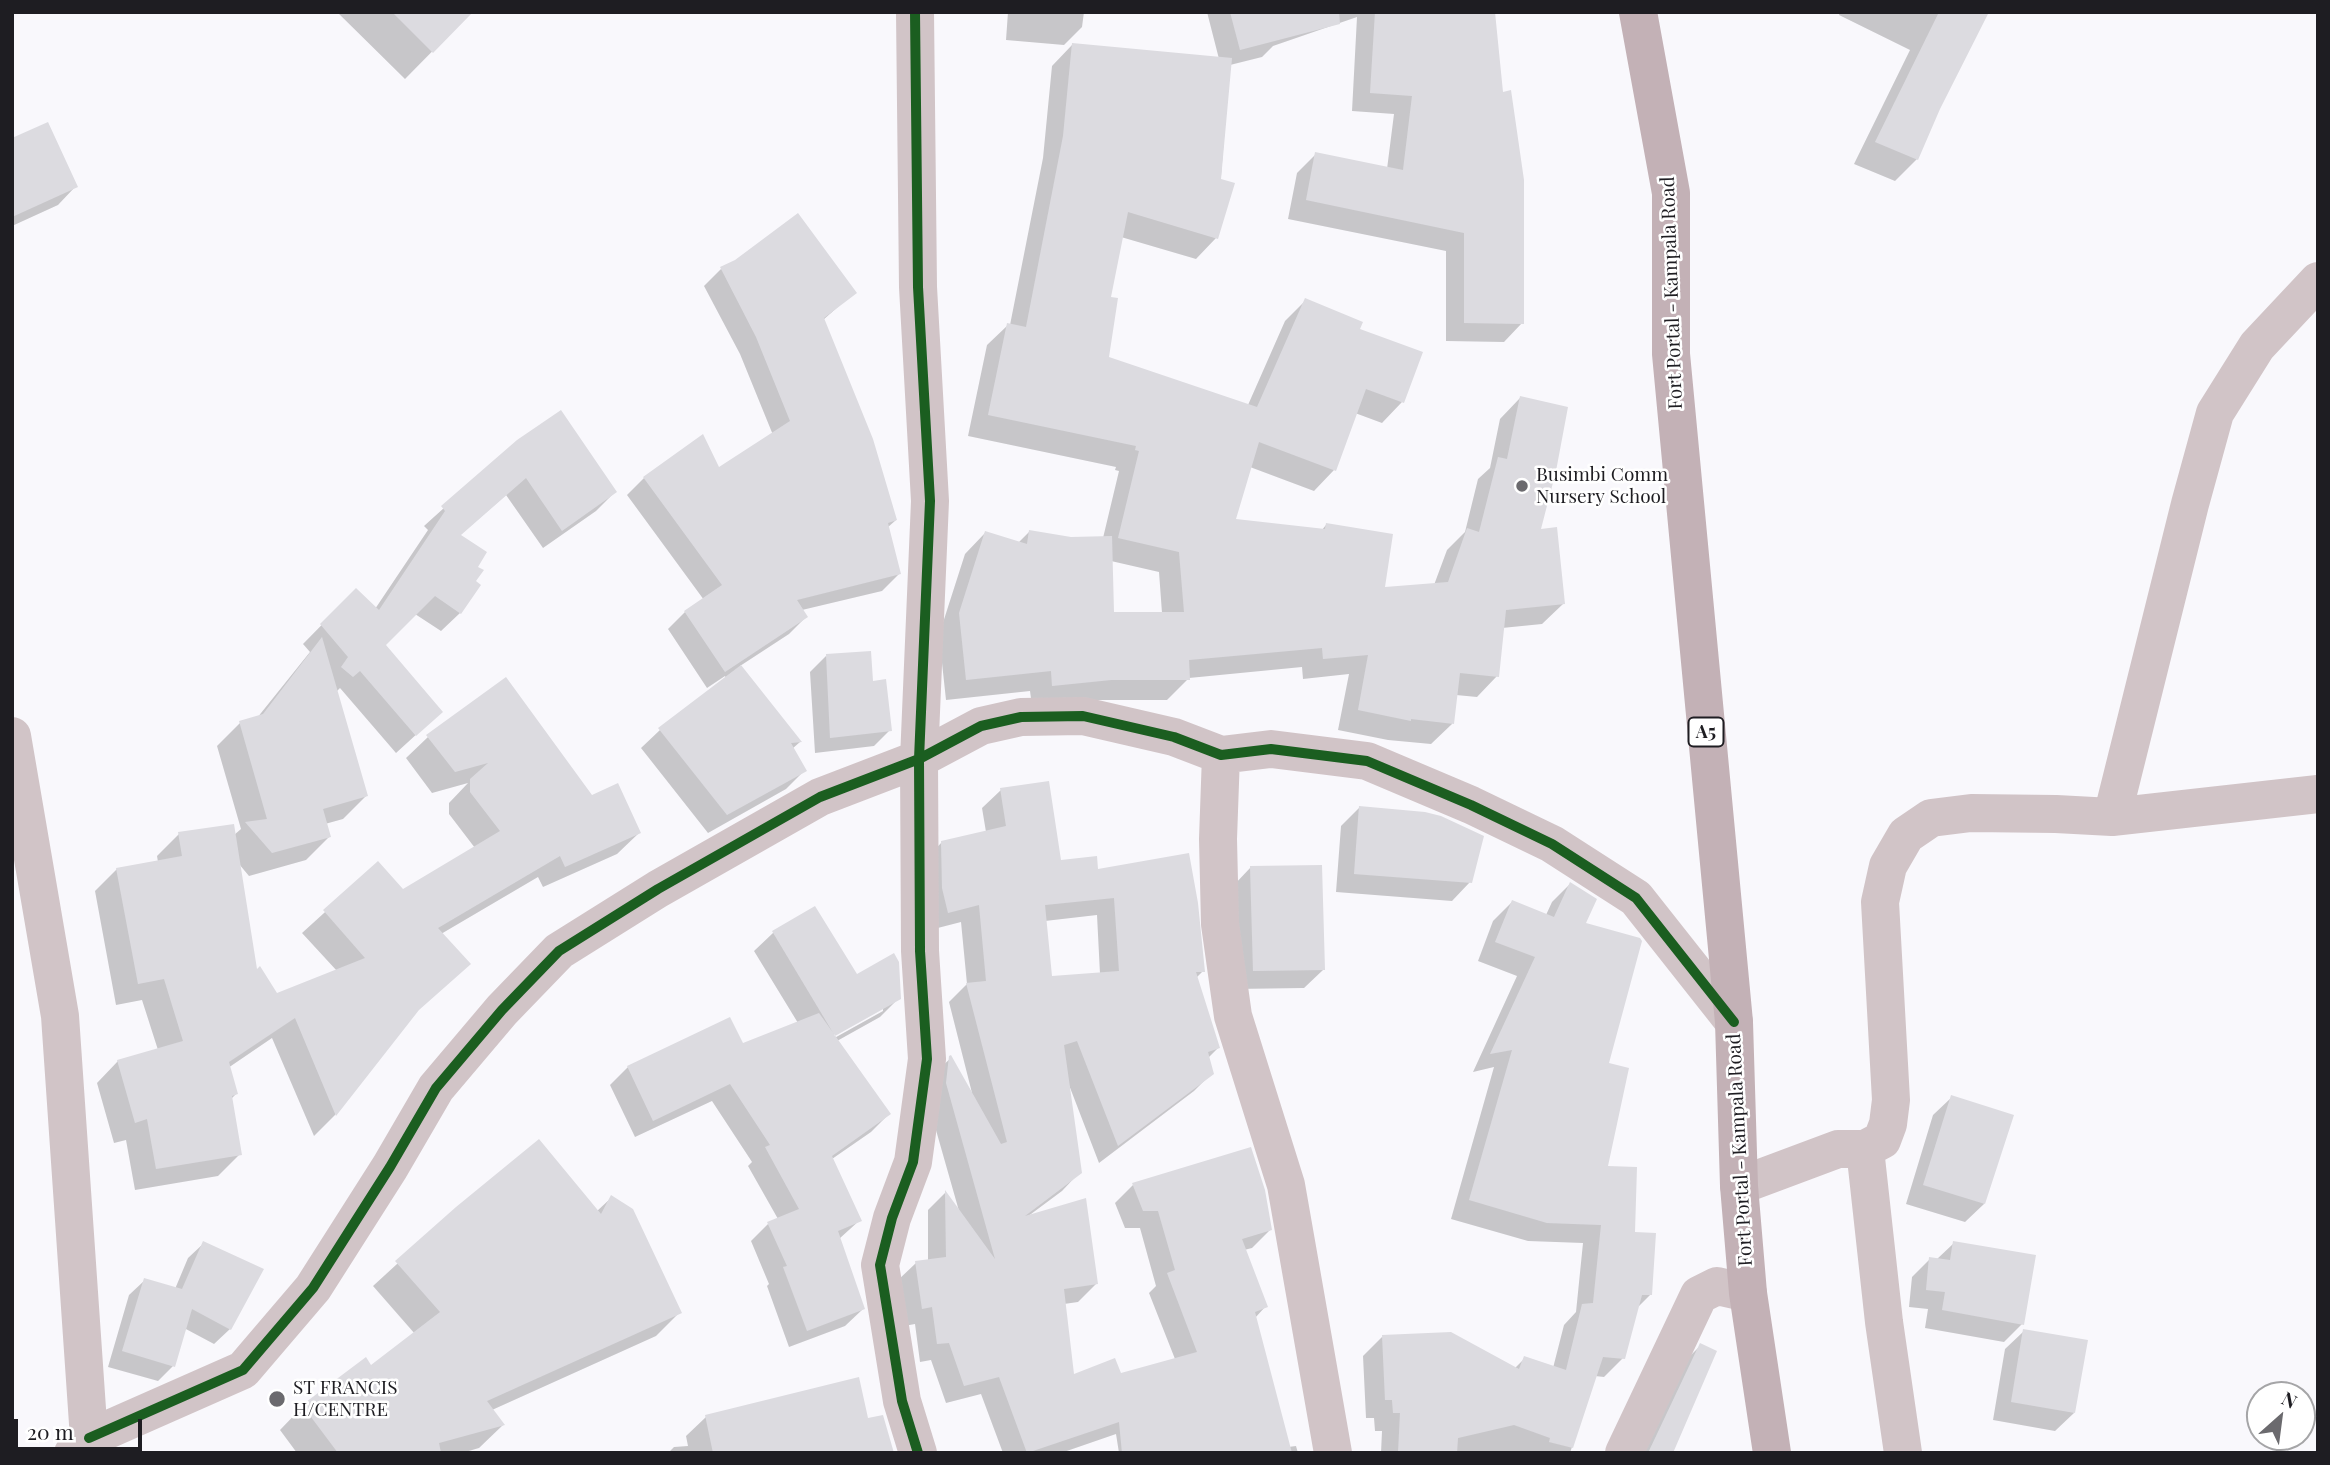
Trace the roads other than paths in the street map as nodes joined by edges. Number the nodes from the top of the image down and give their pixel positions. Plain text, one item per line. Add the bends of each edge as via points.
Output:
1 (915, 12) edge
2 (1638, 12) edge
3 (2318, 281) edge
4 (12, 736) edge
5 (1221, 755) junction
6 (919, 759) junction
7 (2318, 794) edge
8 (2112, 817) junction
9 (1734, 1022) junction
10 (1865, 1149) junction
11 (1738, 1186) junction
12 (1748, 1293) junction
13 (81, 1446) edge
14 (918, 1453) edge
15 (1333, 1453) edge
16 (1624, 1453) edge
17 (1772, 1453) edge
18 (1903, 1453) edge

1 - 6 street via 918,287 930,501
2 - 9 main road, Fort Portal - Kampala Road / A5 via 1671,193 1671,354
3 - 8 street via 2257,346 2215,413
4 - 13 street via 60,1016
5 - 6 street via 1174,737 1083,716 1021,717 981,726
5 - 9 street via 1271,749 1367,761 1552,844 1636,898
5 - 15 street via 1220,924 1233,1016 1286,1185
6 - 13 street via 820,797 658,888 559,951 436,1088 313,1288 243,1370
6 - 14 street via 920,951 927,1059 913,1163 880,1265 902,1401
7 - 8 street
8 - 10 street via 1971,813 1931,818 1906,835 1888,866 1880,902 1891,1100 1888,1124 1882,1140
9 - 11 main road, Fort Portal - Kampala Road / A5
10 - 11 street via 1838,1149
10 - 18 street
11 - 12 main road, Fort Portal - Kampala Road / A5
12 - 16 street via 1717,1286 1699,1294
12 - 17 main road, Fort Portal - Kampala Road / A5

